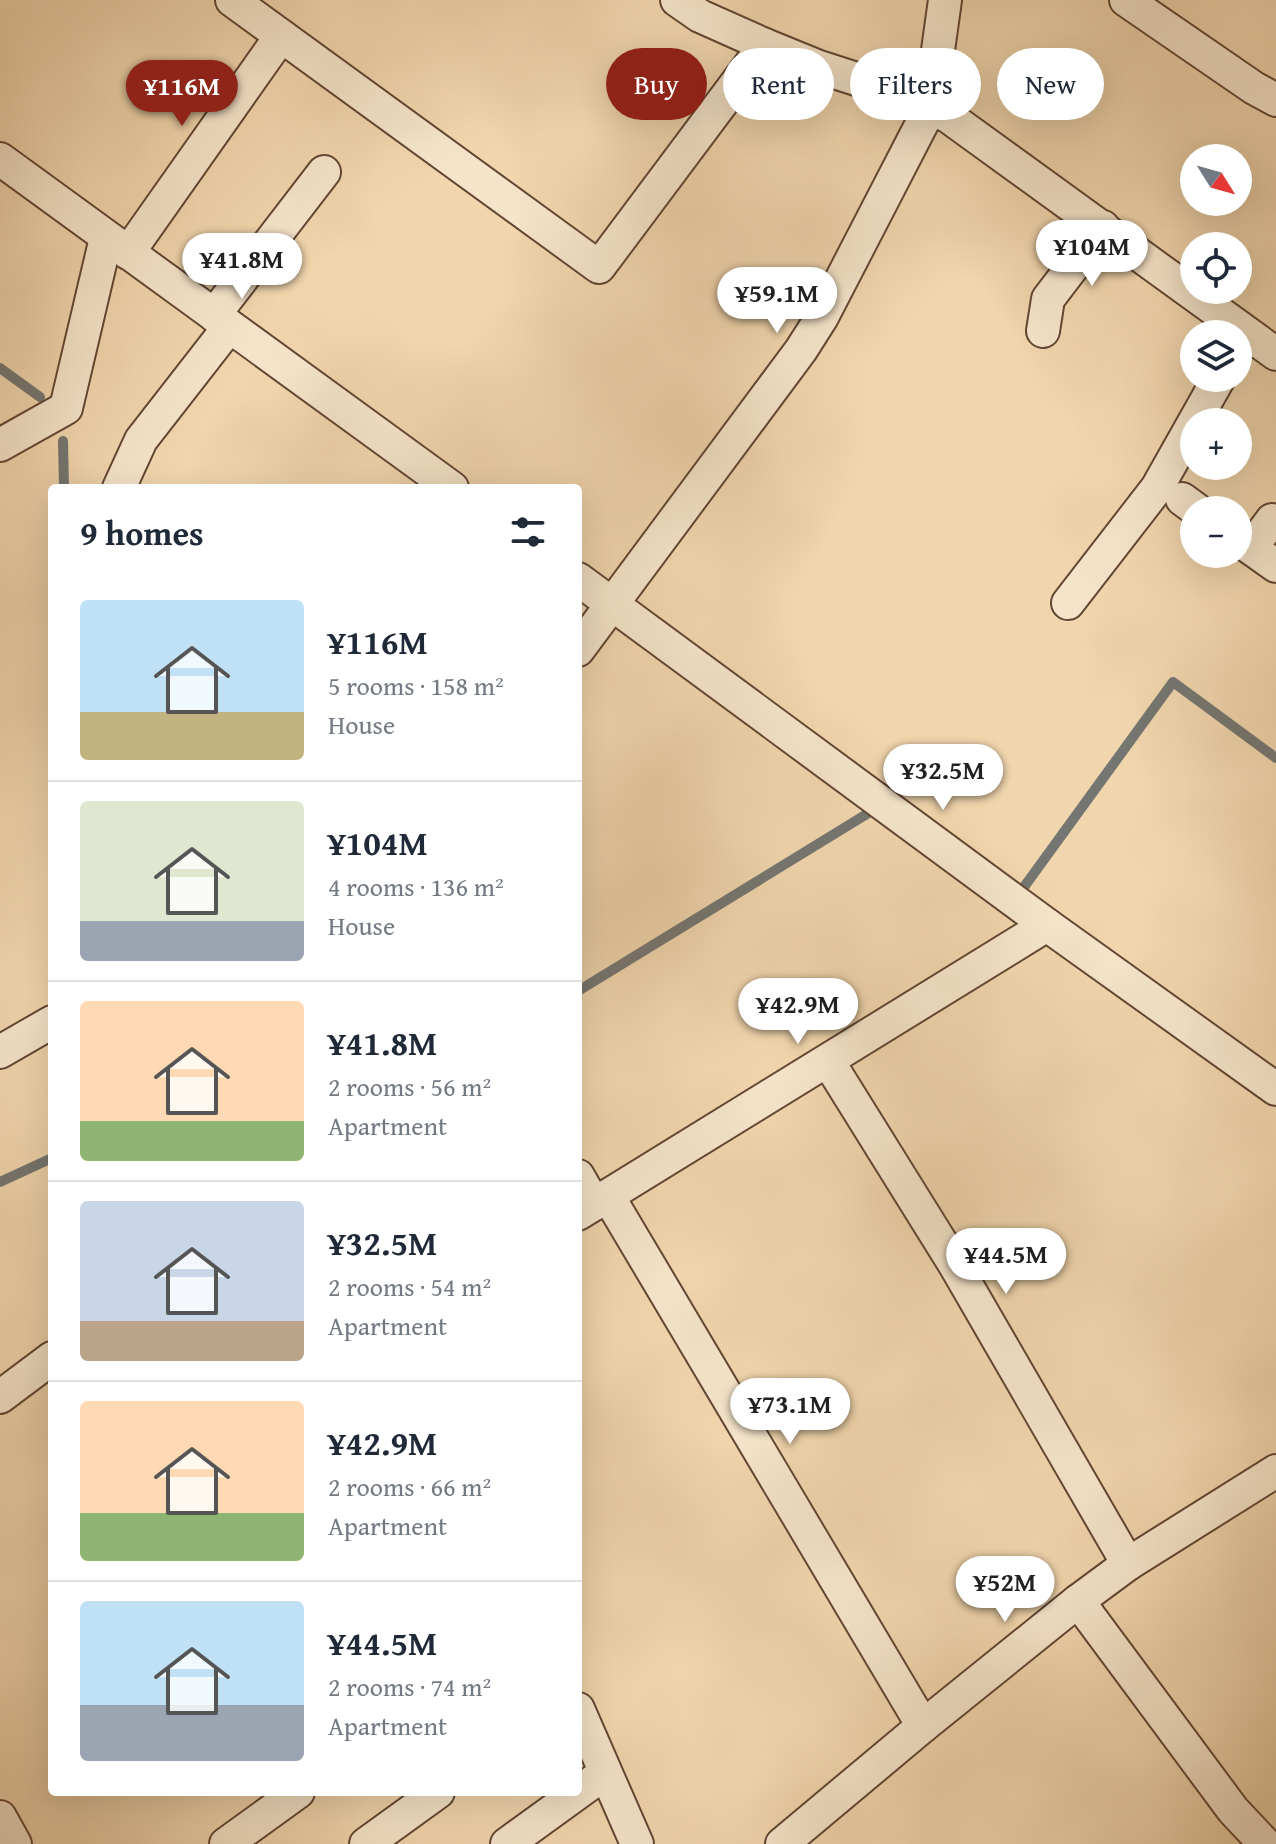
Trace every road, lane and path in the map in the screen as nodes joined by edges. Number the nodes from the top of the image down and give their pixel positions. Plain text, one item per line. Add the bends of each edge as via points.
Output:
1 (232, 0) edge
2 (677, 0) edge
3 (945, 0) edge
4 (1126, 0) edge
5 (281, 36) junction
6 (765, 45) junction
7 (938, 48) edge
8 (850, 77) edge
9 (1276, 100) edge
10 (924, 120) edge
11 (953, 120) edge
12 (0, 159) edge
13 (324, 172) dead end
14 (1103, 227) junction
15 (117, 245) junction
16 (1219, 320) edge
17 (222, 321) junction
18 (1043, 331) dead end
19 (1252, 343) edge
20 (1276, 354) edge
21 (1211, 392) edge
22 (0, 445) edge
23 (121, 484) edge
24 (446, 484) edge
25 (1272, 520) dead end
26 (1255, 551) edge
27 (582, 582) edge
28 (1068, 603) dead end
29 (612, 604) junction
30 (582, 645) edge
31 (1047, 925) junction
32 (48, 1024) edge
33 (0, 1052) edge
34 (828, 1061) junction
35 (1276, 1089) edge
36 (582, 1184) edge
37 (593, 1205) edge
38 (48, 1361) edge
39 (0, 1397) edge
40 (1276, 1471) edge
41 (1128, 1564) junction
42 (1078, 1601) junction
43 (582, 1718) edge
44 (923, 1726) junction
45 (605, 1773) junction
46 (582, 1790) edge
47 (292, 1796) edge
48 (432, 1796) edge
49 (573, 1796) edge
50 (0, 1817) edge
51 (1276, 1836) edge
52 (798, 1839) edge
53 (15, 1844) edge
54 (226, 1844) edge
55 (366, 1844) edge
56 (507, 1844) edge
57 (637, 1844) edge
58 (1265, 1844) edge
59 (1276, 1844) edge

1 - 5 street
2 - 6 street
3 - 7 street
4 - 9 street
5 - 6 street via 599,267
5 - 15 street
6 - 8 street
10 - 29 street via 801,350
11 - 14 street
12 - 15 street
13 - 17 street
14 - 16 street
14 - 18 street via 1048,299
15 - 17 street
15 - 22 street via 66,408
17 - 23 street via 141,440
17 - 24 street
19 - 20 street
21 - 28 street via 1157,488
25 - 26 street
27 - 29 street
29 - 30 street
29 - 31 street
31 - 34 street
31 - 35 street
32 - 33 street
34 - 37 street
34 - 41 street via 963,1278
36 - 37 street
37 - 44 street
38 - 39 street
40 - 41 street
41 - 42 street
42 - 44 street
42 - 58 street via 1233,1810
43 - 45 street
44 - 52 street
45 - 46 street
45 - 57 street
47 - 54 street
48 - 55 street
49 - 56 street
50 - 53 street
51 - 59 street

